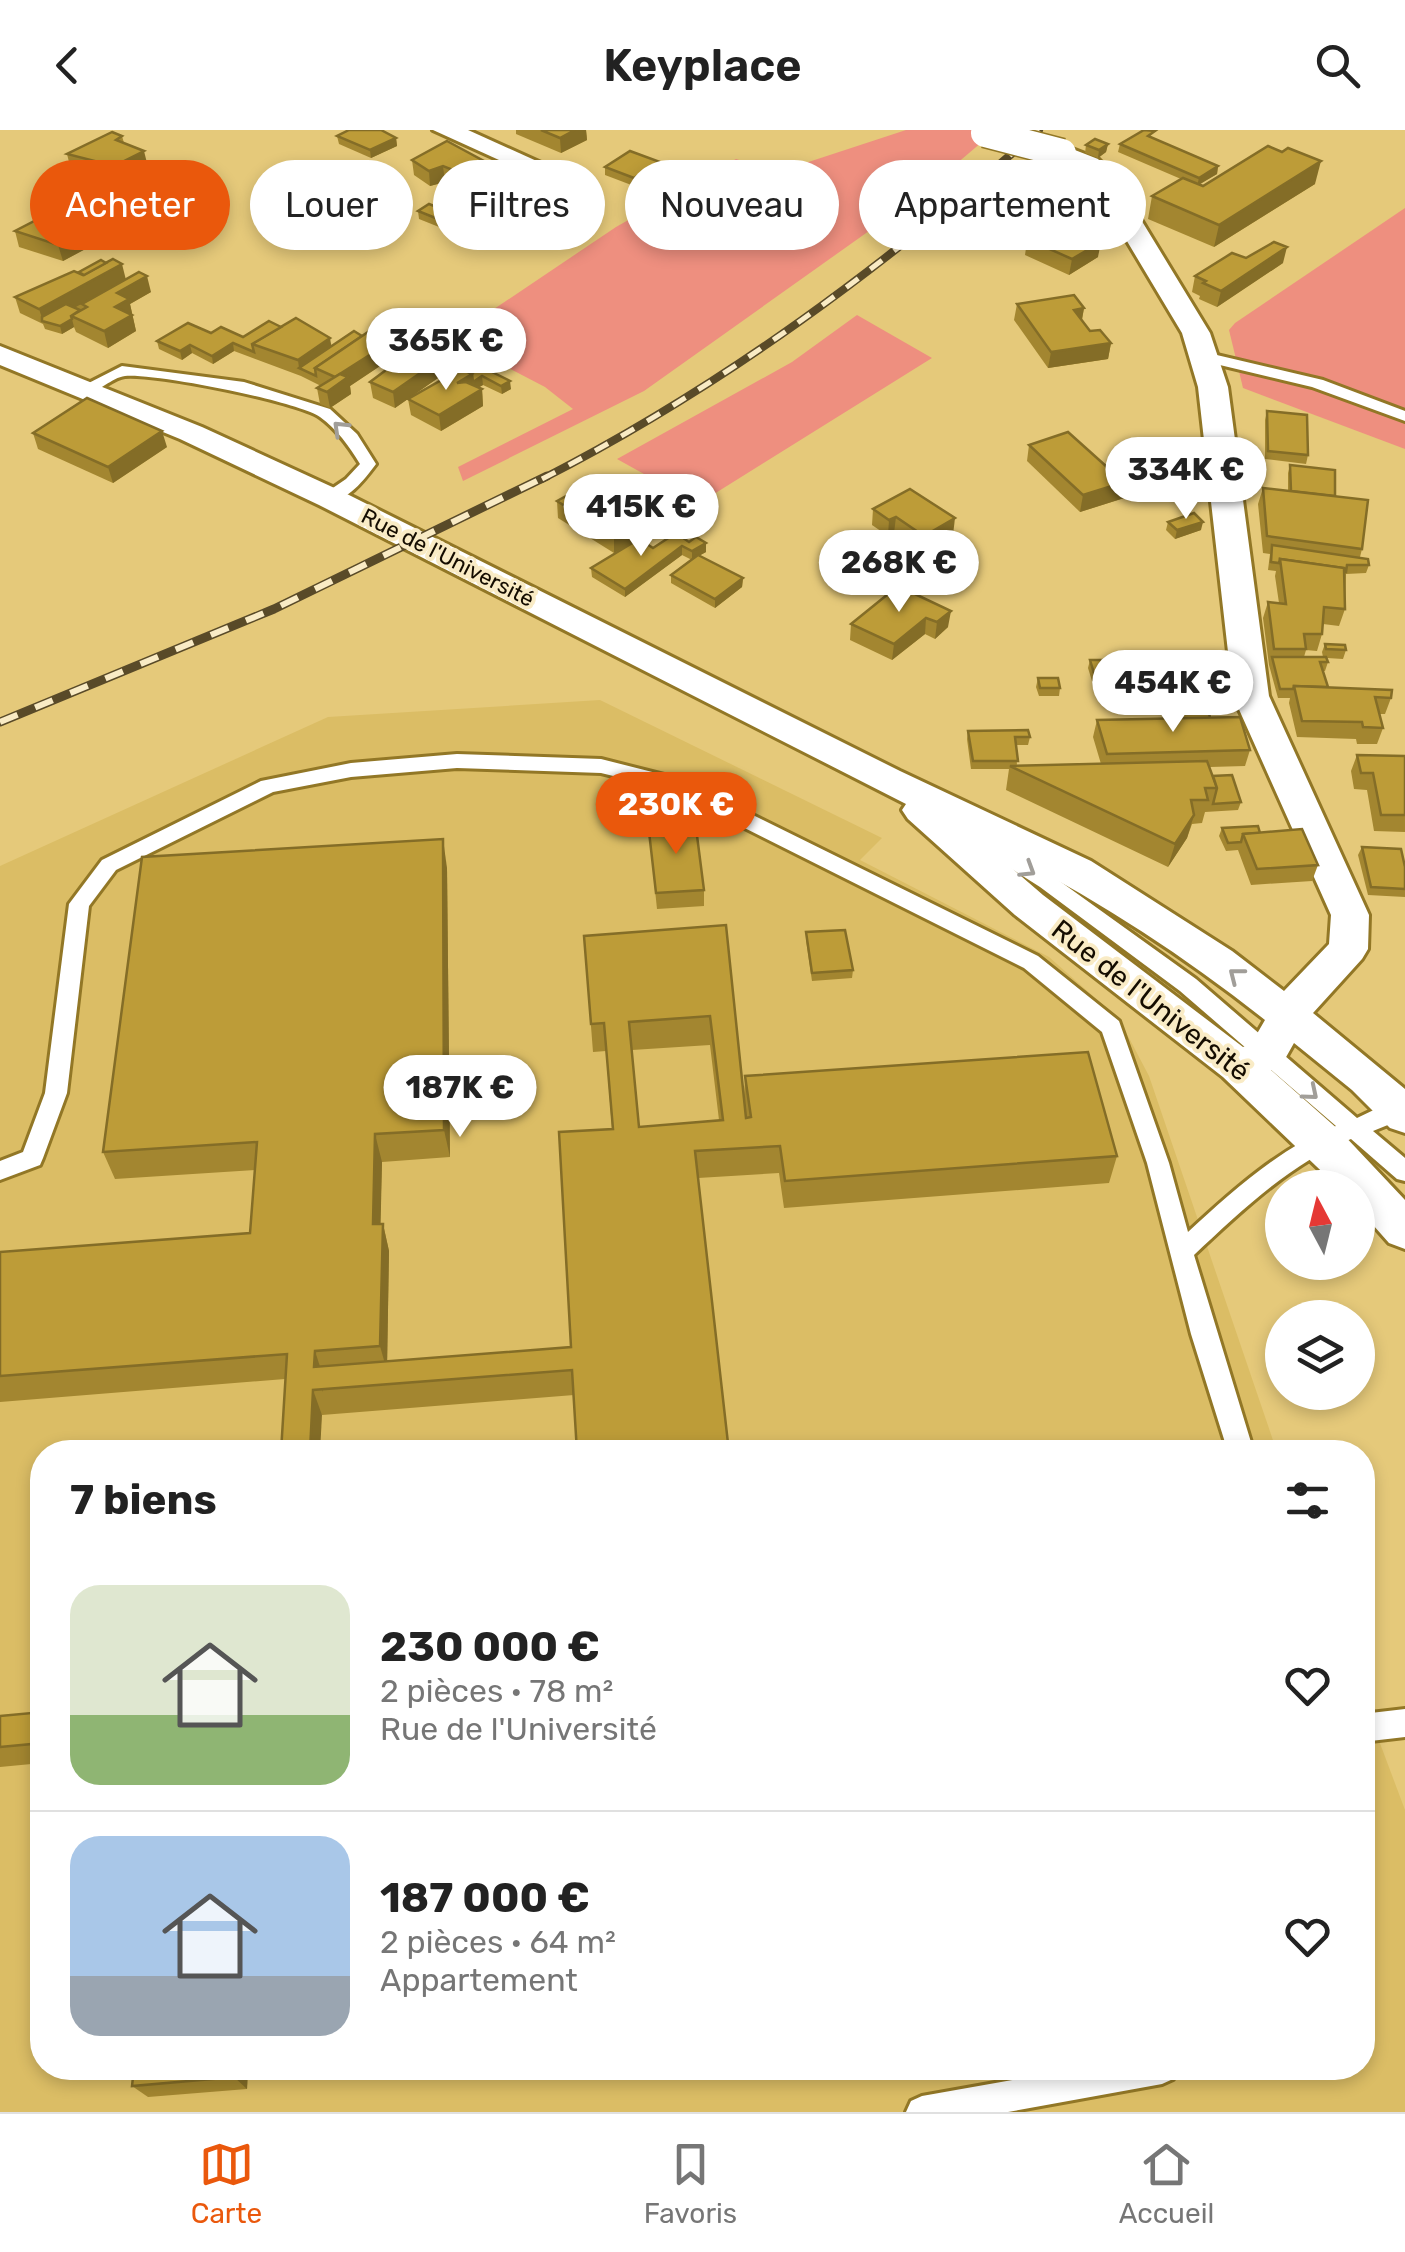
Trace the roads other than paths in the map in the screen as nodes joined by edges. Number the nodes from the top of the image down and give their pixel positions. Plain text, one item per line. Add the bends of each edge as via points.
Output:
1 (446, 130) edge
2 (979, 132) edge
3 (517, 160) edge
4 (0, 355) edge
5 (1204, 356) junction
6 (85, 389) junction
7 (1405, 416) edge
8 (330, 498) junction
9 (887, 780) junction
10 (1288, 1015) junction
11 (1252, 1060) junction
12 (1403, 1114) edge
13 (1338, 1135) junction
14 (0, 1171) edge
15 (1405, 1172) edge
16 (1405, 1230) edge
17 (1184, 1250) junction
18 (1236, 1440) edge
19 (1405, 1723) edge
20 (1375, 1726) edge
21 (1097, 2080) edge
22 (922, 2112) edge

1 - 3 street
2 - 5 street, bridge via 1090,164
4 - 6 street, Rue de l'Université
5 - 7 lane via 1317,383
5 - 10 street via 1214,387 1252,696 1350,916 1348,949 1322,969
6 - 8 street, Rue de l'Université
8 -> 6 lane via 368,464 324,412 244,387 122,370
8 - 9 street, Rue de l'Université
10 -> 9 street, Rue de l'Université via 1092,879
9 - 11 street, Rue de l'Université via 1030,905
10 - 11 street
10 - 12 street, Rue de l'Université
11 -> 13 street, Rue de l'Université
12 - 13 lane
13 - 15 lane
13 - 16 street, Rue de l'Université
13 - 17 lane via 1233,1204
14 - 17 lane via 32,1158 50,1109 79,904 108,865 268,786 351,770 456,762 601,766 674,784 1031,962 1110,1027
17 - 18 lane
19 - 20 lane
21 - 22 lane

